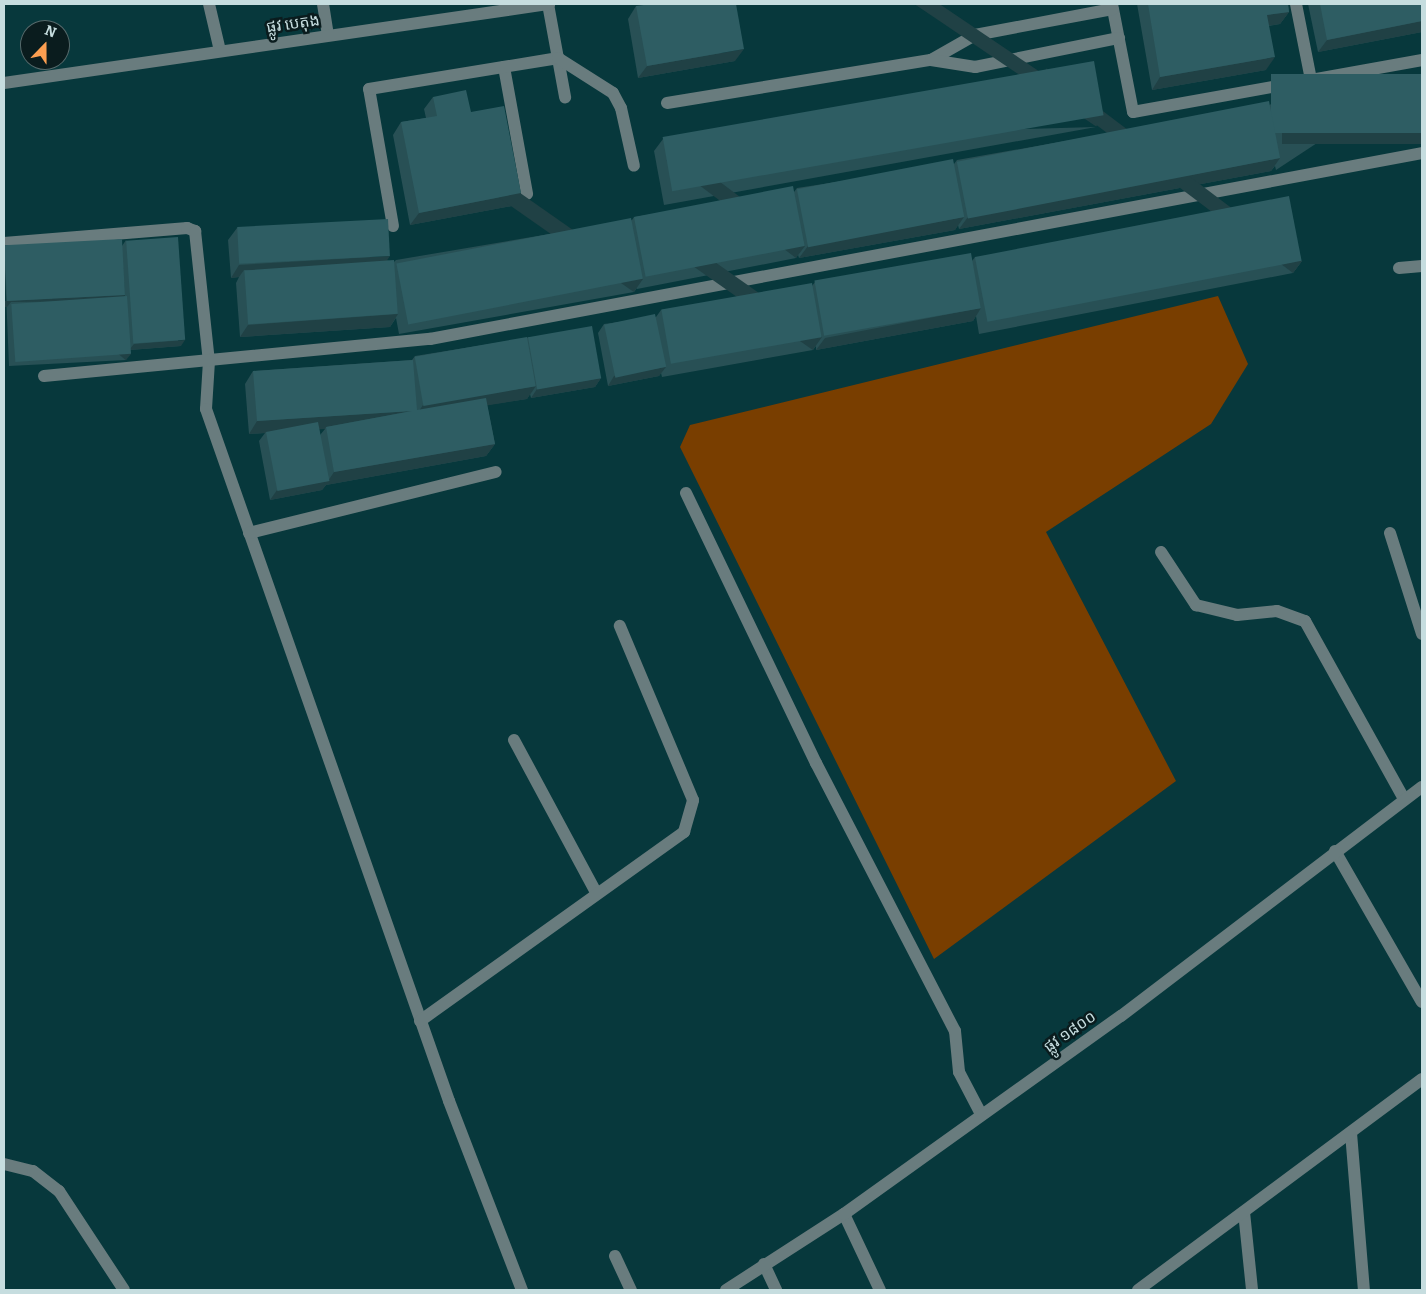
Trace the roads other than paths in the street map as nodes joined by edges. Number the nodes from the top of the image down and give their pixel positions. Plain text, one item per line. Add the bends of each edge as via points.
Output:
1 (209, 4) edge
2 (323, 4) edge
3 (548, 4) edge
4 (1296, 4) edge
5 (1112, 6) edge
6 (328, 35) junction
7 (1119, 38) junction
8 (220, 51) junction
9 (558, 58) junction
10 (931, 60) junction
11 (1422, 60) edge
12 (504, 66) junction
13 (1311, 80) junction
14 (4, 83) edge
15 (565, 97) dead end
16 (668, 103) dead end
17 (1422, 153) edge
18 (634, 166) dead end
19 (527, 194) dead end
20 (393, 226) dead end
21 (4, 243) edge
22 (1422, 266) edge
23 (1399, 268) dead end
24 (209, 361) junction
25 (44, 376) dead end
26 (496, 472) dead end
27 (686, 493) dead end
28 (249, 532) junction
29 (1390, 533) dead end
30 (1161, 552) dead end
31 (620, 626) dead end
32 (1422, 634) edge
33 (514, 740) dead end
34 (1422, 787) edge
35 (1404, 799) junction
36 (1335, 851) junction
37 (596, 892) junction
38 (1422, 1002) edge
39 (420, 1021) junction
40 (1422, 1079) edge
41 (981, 1114) junction
42 (1351, 1133) junction
43 (4, 1164) edge
44 (1244, 1212) junction
45 (844, 1214) junction
46 (615, 1256) dead end
47 (764, 1264) junction
48 (740, 1286) edge
49 (124, 1290) edge
50 (522, 1290) edge
51 (631, 1290) edge
52 (726, 1290) edge
53 (776, 1290) edge
54 (880, 1290) edge
55 (1138, 1290) edge
56 (1252, 1290) edge
57 (1364, 1290) edge

1 - 8 street
2 - 6 street
3 - 6 street, ផ្លូវ បេតុង
3 - 9 street
4 - 13 street
5 - 7 street
5 - 10 street via 975,35
6 - 8 street, ផ្លូវ បេតុង
7 - 10 street via 975,67
7 - 13 street via 1133,112
8 - 14 street, ផ្លូវ បេតុង
9 - 12 street
9 - 15 street
9 - 18 street via 613,93 621,108
10 - 16 street
11 - 13 street
12 - 19 street
12 - 20 street via 369,88
17 - 24 street via 430,339
21 - 24 street via 186,228 195,231
22 - 23 street
24 - 25 street
24 - 28 street via 206,409
26 - 28 street
27 - 41 street via 816,763 955,1031 959,1072
28 - 39 street
29 - 32 street
30 - 35 street via 1196,605 1237,615 1277,611 1305,621
31 - 37 street via 693,800 693,814 684,832
33 - 37 street
34 - 35 street, ផ្លូវ ១៨០០
35 - 36 street, ផ្លូវ ១៨០០
36 - 38 street
36 - 41 street, ផ្លូវ ១៨០០ via 1121,1016
37 - 39 street
39 - 50 street
40 - 42 street
41 - 45 street, ផ្លូវ ១៨០០
42 - 44 street
42 - 57 street
43 - 49 street via 33,1171 59,1191
44 - 55 street
44 - 56 street
45 - 47 street, ផ្លូវ ១៨០០
45 - 54 street
46 - 51 street
47 - 48 street, ផ្លូវ ១៨០០
47 - 53 street
48 - 52 street, ផ្លូវ ១៨០០

